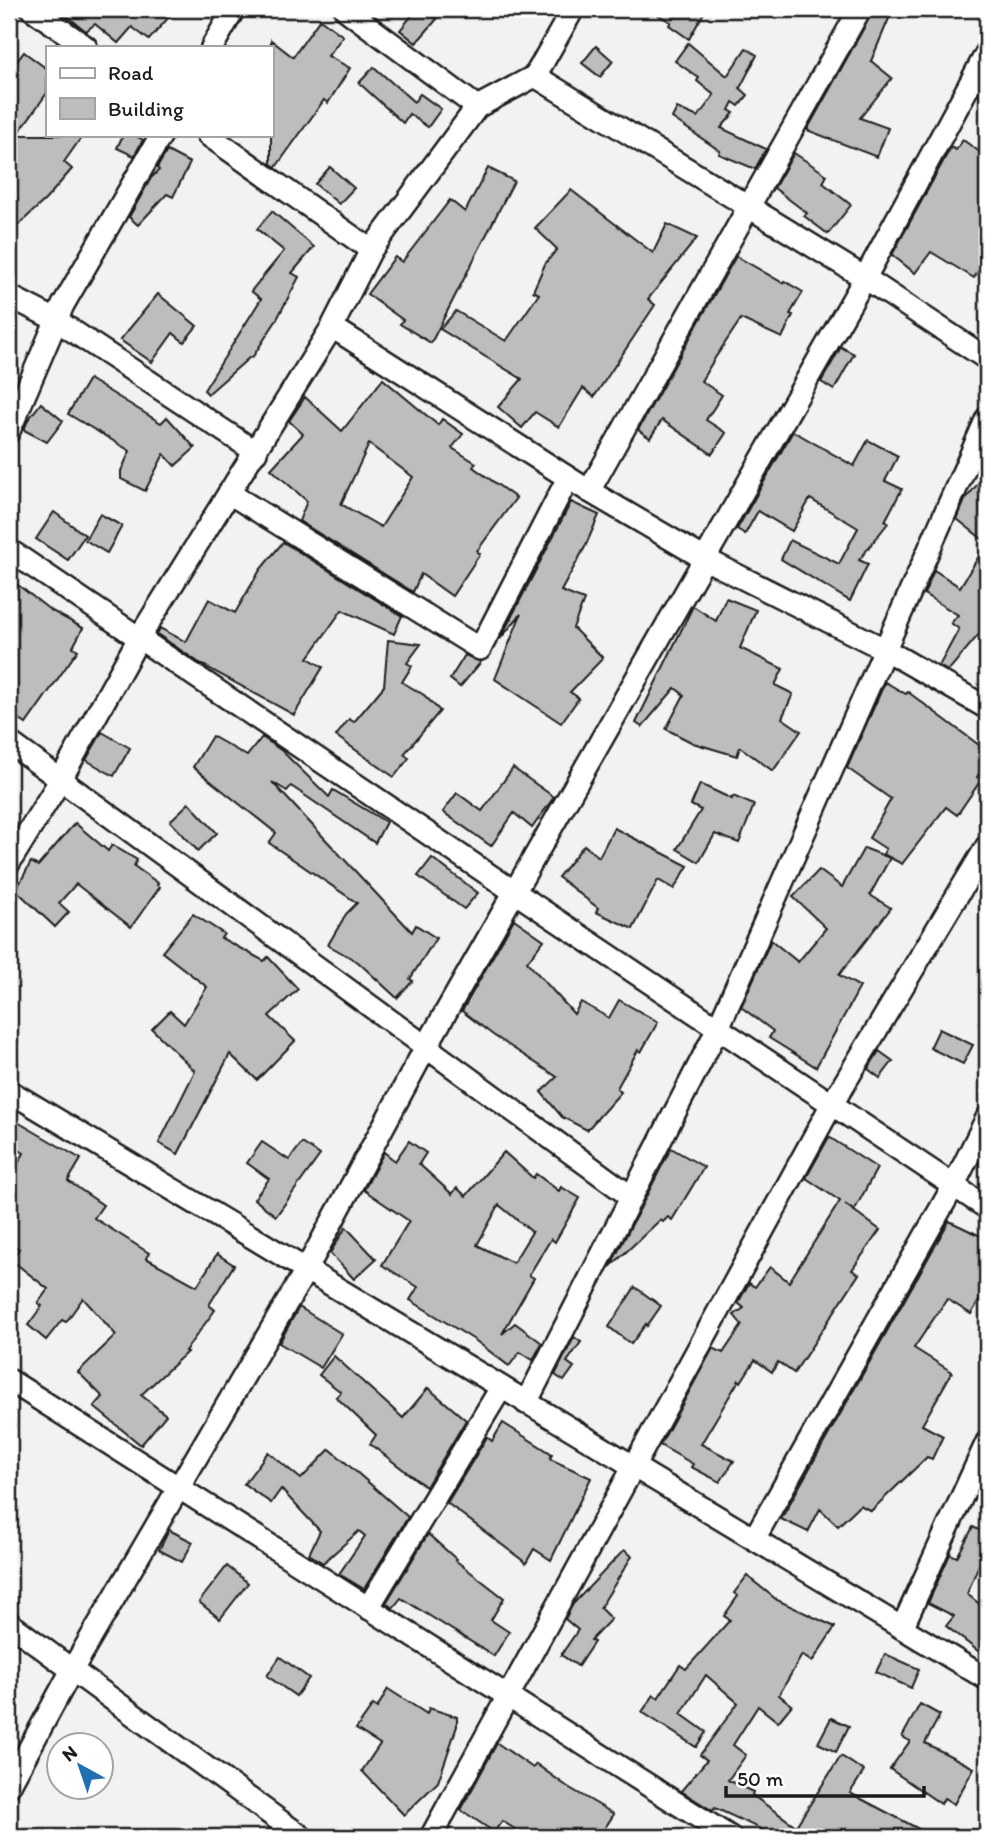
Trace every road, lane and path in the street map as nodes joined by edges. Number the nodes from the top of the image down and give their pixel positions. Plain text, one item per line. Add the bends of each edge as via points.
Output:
1 (32, 9) edge
2 (234, 9) edge
3 (345, 9) edge
4 (573, 9) edge
5 (860, 9) edge
6 (85, 46) edge
7 (213, 46) edge
8 (987, 52) edge
9 (535, 76) junction
10 (477, 107) junction
11 (161, 136) edge
12 (209, 136) edge
13 (749, 208) junction
14 (371, 250) junction
15 (864, 278) junction
16 (9, 296) edge
17 (56, 320) junction
18 (332, 327) junction
19 (987, 359) edge
20 (987, 418) edge
21 (9, 431) edge
22 (256, 452) junction
23 (568, 478) junction
24 (589, 491) junction
25 (229, 493) junction
26 (9, 550) edge
27 (705, 559) junction
28 (139, 638) junction
29 (884, 649) junction
30 (987, 708) edge
31 (9, 741) edge
32 (61, 779) junction
33 (987, 846) edge
34 (9, 863) edge
35 (513, 891) junction
36 (718, 1028) junction
37 (426, 1047) junction
38 (9, 1091) edge
39 (832, 1104) junction
40 (987, 1118) edge
41 (954, 1185) junction
42 (630, 1196) junction
43 (987, 1208) edge
44 (306, 1270) junction
45 (9, 1380) edge
46 (501, 1388) junction
47 (526, 1403) junction
48 (987, 1442) edge
49 (633, 1466) junction
50 (178, 1487) junction
51 (754, 1539) junction
52 (368, 1608) junction
53 (9, 1623) edge
54 (902, 1628) junction
55 (72, 1670) junction
56 (987, 1679) edge
57 (507, 1696) junction
58 (9, 1786) edge
59 (302, 1837) edge
60 (431, 1837) edge
61 (730, 1837) edge

1 - 6 street
2 - 7 street
3 - 10 street
4 - 9 street
5 - 13 street
8 - 15 street
9 - 10 street
9 - 13 street
10 - 14 street
11 - 17 street
12 - 14 street
13 - 15 street
13 - 24 street
14 - 18 street
15 - 19 street
15 - 27 street
16 - 17 street
17 - 21 street
17 - 22 street
18 - 22 street
18 - 23 street
20 - 29 street
22 - 25 street
23 - 24 street
23 - 25 street via 480,649
24 - 27 street
25 - 28 street
26 - 28 street
27 - 29 street
27 - 35 street
28 - 32 street
28 - 35 street
29 - 30 street
29 - 36 street
31 - 32 street
32 - 34 street
32 - 37 street
33 - 39 street
35 - 36 street
35 - 37 street
36 - 39 street
36 - 42 street
37 - 42 street
37 - 44 street
38 - 44 street
39 - 41 street
39 - 49 street
40 - 41 street
41 - 43 street
41 - 51 street
42 - 47 street
44 - 46 street
44 - 50 street
45 - 50 street
46 - 47 street
46 - 52 street
47 - 49 street
48 - 54 street
49 - 51 street
49 - 57 street
50 - 52 street
50 - 55 street
51 - 54 street
52 - 57 street
53 - 55 street
54 - 56 street
55 - 58 street
55 - 59 street
57 - 60 street
57 - 61 street

